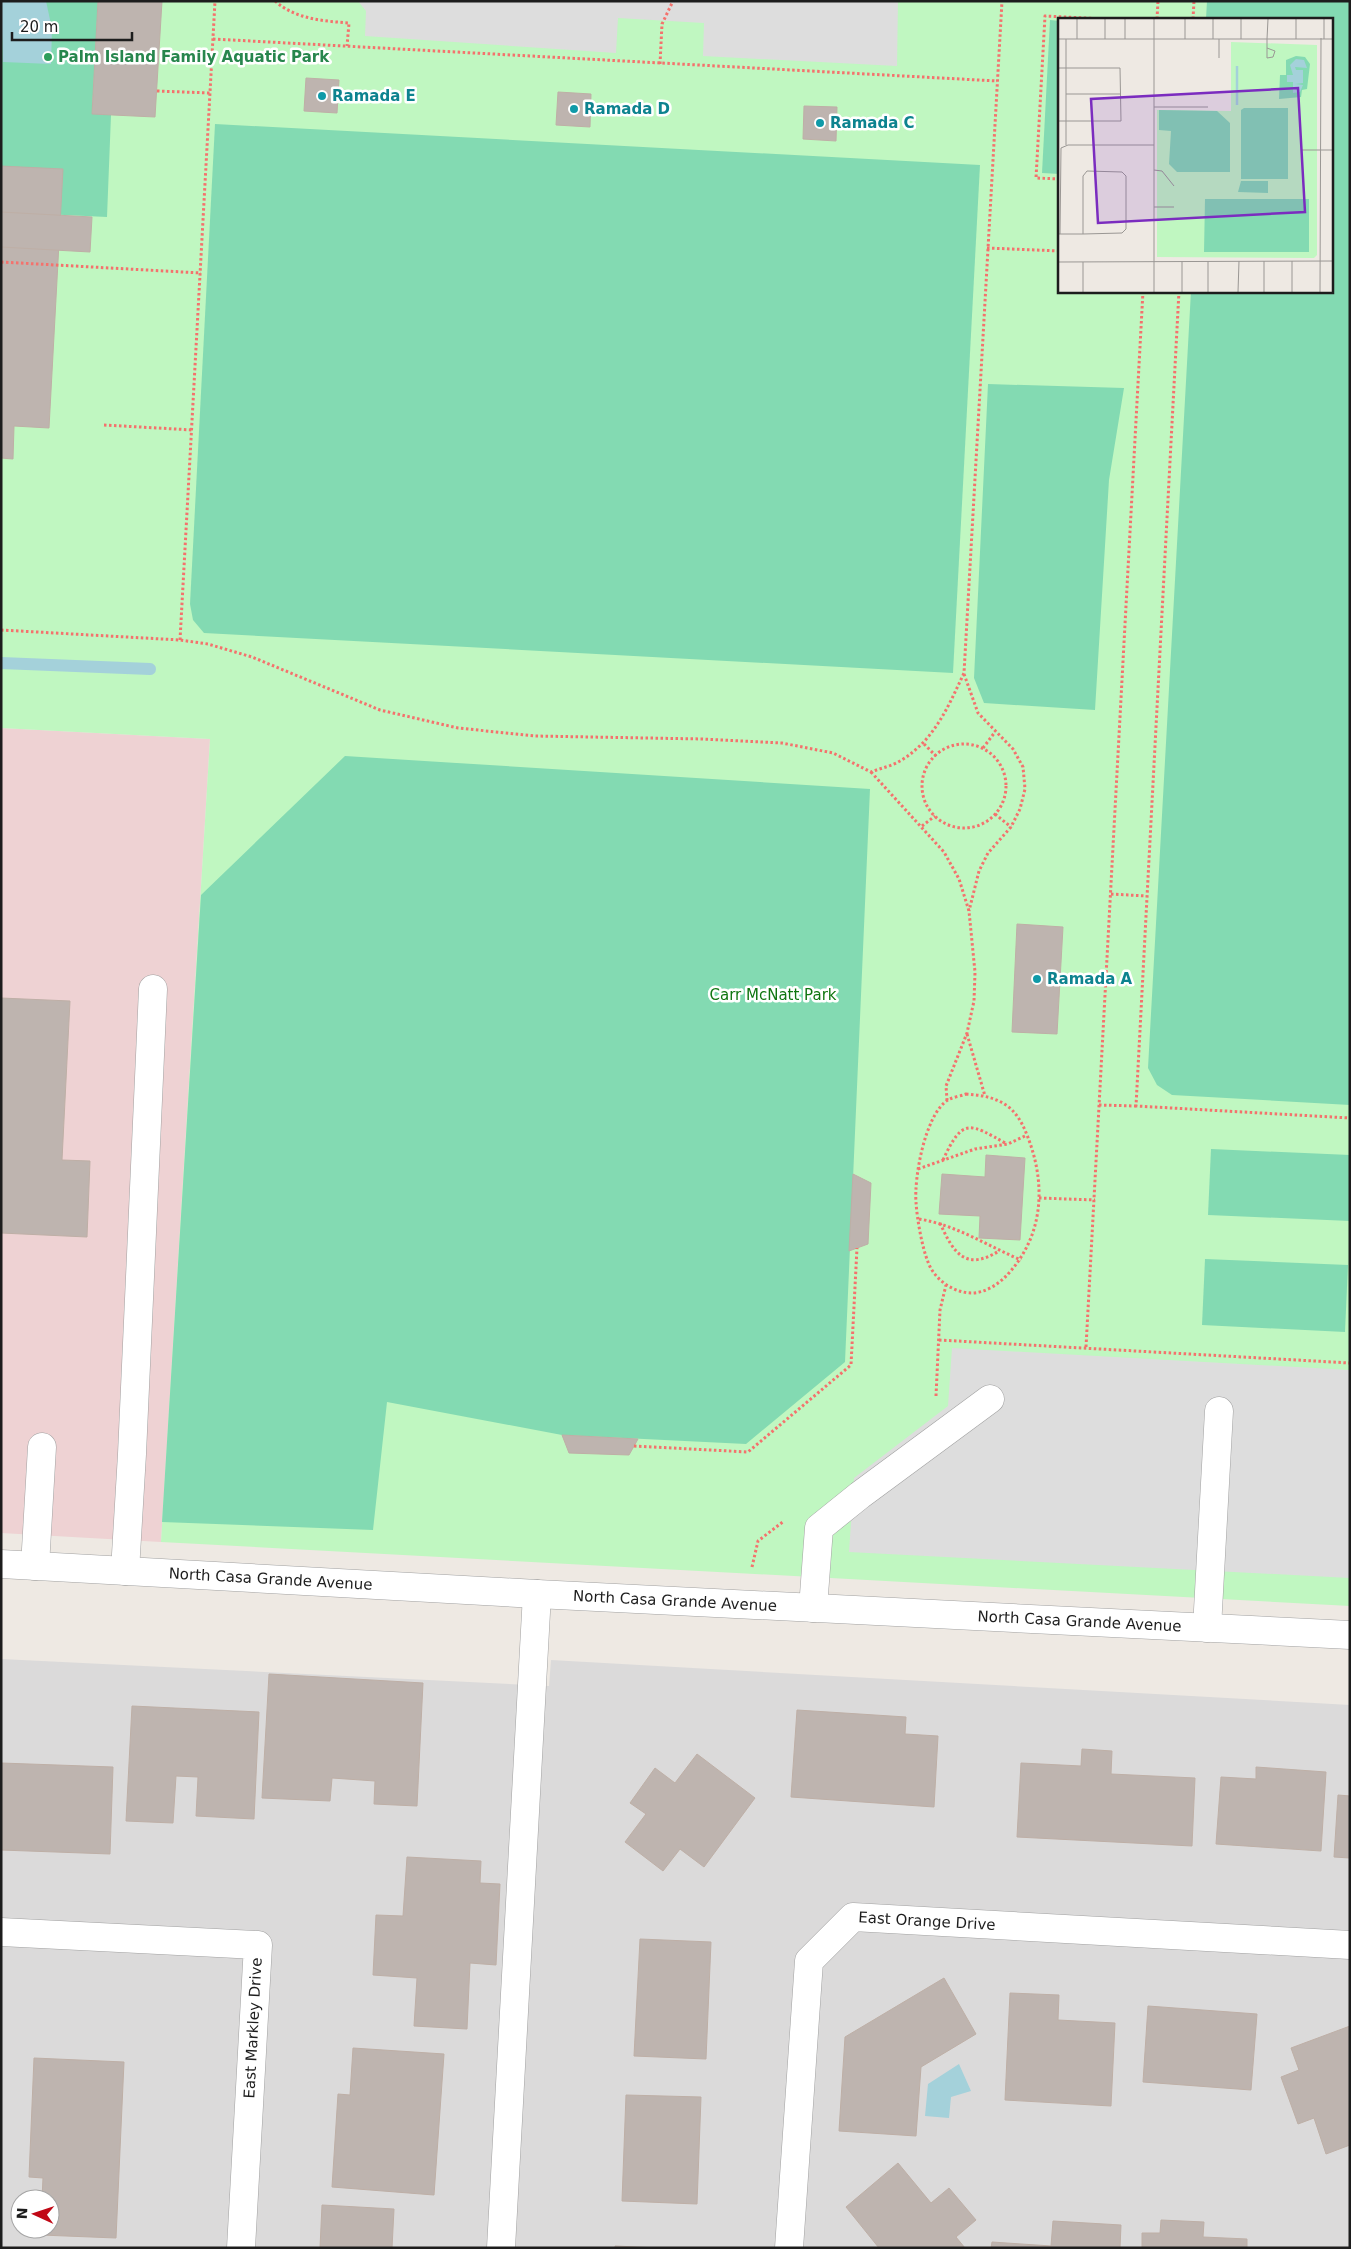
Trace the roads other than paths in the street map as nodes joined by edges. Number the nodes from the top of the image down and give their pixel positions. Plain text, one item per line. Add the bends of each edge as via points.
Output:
1 (153, 989) dead end
2 (990, 1399) dead end
3 (1219, 1411) dead end
4 (42, 1447) dead end
5 (1, 1564) edge
6 (35, 1566) junction
7 (125, 1571) junction
8 (536, 1594) junction
9 (813, 1608) junction
10 (1206, 1628) junction
11 (1350, 1635) edge
12 (1, 1932) edge
13 (1350, 1945) edge
14 (241, 2248) edge
15 (501, 2248) edge
16 (789, 2248) edge

1 - 7 street
2 - 9 street via 820,1528
3 - 10 street
4 - 6 street
5 - 6 street, North Casa Grande Avenue
6 - 7 street, North Casa Grande Avenue
7 - 8 street, North Casa Grande Avenue
8 - 9 street, North Casa Grande Avenue
8 - 15 street
9 - 10 street, North Casa Grande Avenue
10 - 11 street, North Casa Grande Avenue
12 - 14 street, East Markley Drive via 258,1945
13 - 16 street, East Orange Drive via 853,1917 809,1961

